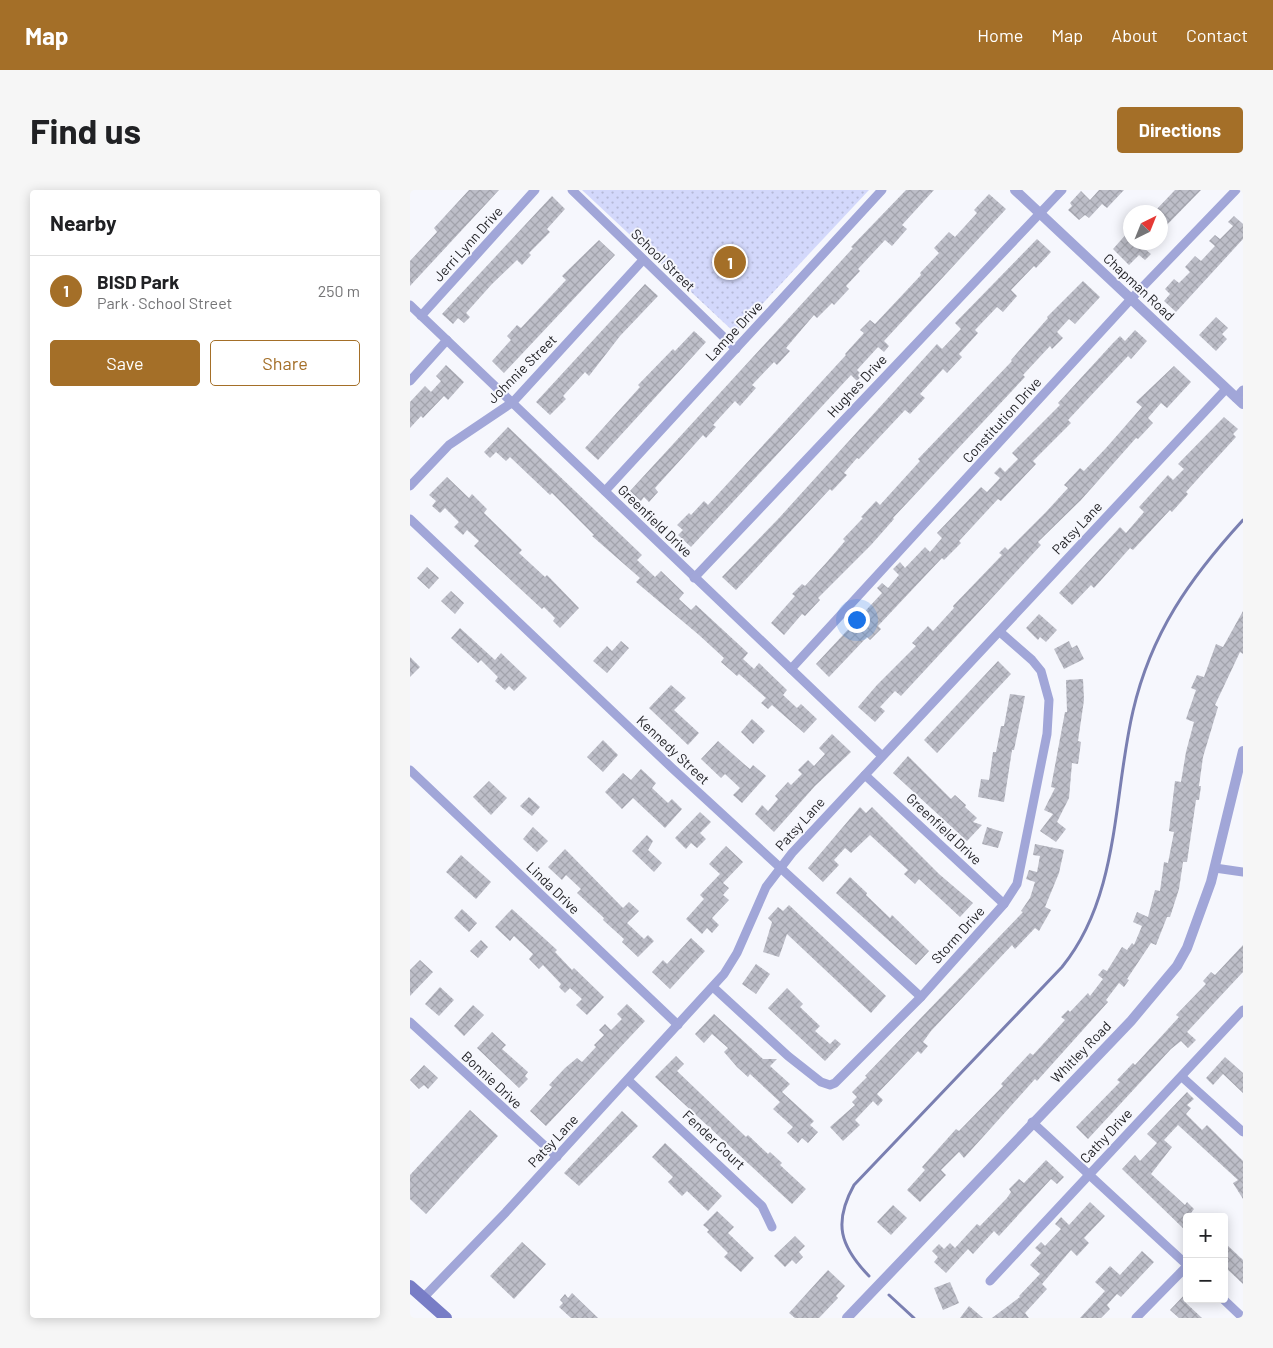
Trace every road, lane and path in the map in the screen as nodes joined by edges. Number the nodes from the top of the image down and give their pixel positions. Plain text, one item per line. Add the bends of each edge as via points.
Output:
1 (535, 190) edge
2 (572, 190) edge
3 (882, 190) edge
4 (1016, 190) edge
5 (1062, 190) edge
6 (1236, 190) edge
7 (1040, 213) junction
8 (644, 260) junction
9 (1131, 299) junction
10 (410, 306) edge
11 (421, 316) junction
12 (447, 340) junction
13 (736, 349) junction
14 (410, 381) edge
15 (1226, 388) junction
16 (1241, 397) edge
17 (513, 402) junction
18 (410, 486) edge
19 (605, 491) junction
20 (410, 519) edge
21 (694, 578) junction
22 (1000, 632) junction
23 (791, 669) junction
24 (1243, 751) edge
25 (882, 756) junction
26 (410, 770) edge
27 (865, 775) junction
28 (780, 868) junction
29 (1215, 868) junction
30 (1243, 872) edge
31 (1004, 904) junction
32 (713, 986) junction
33 (922, 998) junction
34 (1243, 1010) edge
35 (410, 1022) edge
36 (678, 1025) junction
37 (1182, 1077) junction
38 (628, 1080) junction
39 (1032, 1122) junction
40 (1243, 1132) edge
41 (557, 1157) junction
42 (1089, 1175) junction
43 (772, 1227) dead end
44 (1183, 1262) edge
45 (1183, 1270) edge
46 (990, 1281) dead end
47 (410, 1286) edge
48 (423, 1298) junction
49 (1227, 1303) edge
50 (446, 1318) edge
51 (847, 1318) edge
52 (1136, 1318) edge
53 (1243, 1318) edge

1 - 11 street, Jerri Lynn Drive
2 - 8 street, School Street
3 - 13 street, Lampe Drive
4 - 7 street, Chapman Road
5 - 7 street, Hughes Drive
6 - 9 street, Constitution Drive
7 - 9 street, Chapman Road
7 - 21 street, Hughes Drive
8 - 13 street, School Street
8 - 17 street, Johnnie Street
9 - 15 street, Chapman Road
9 - 23 street, Constitution Drive
10 - 11 street, Greenfield Drive
11 - 12 street, Greenfield Drive
12 - 14 street
12 - 17 street, Greenfield Drive
13 - 19 street, Lampe Drive
15 - 16 street, Chapman Road
15 - 22 street, Patsy Lane
17 - 18 street, Johnnie Street via 449,445
17 - 19 street, Greenfield Drive
19 - 21 street, Greenfield Drive
20 - 28 street, Kennedy Street
21 - 23 street, Greenfield Drive
22 - 25 street, Patsy Lane
22 - 31 street, Storm Drive via 1041,671 1049,700 1047,734 1019,875
23 - 25 street, Greenfield Drive
24 - 29 street, Whitley Road
25 - 27 street, Patsy Lane
26 - 36 street, Linda Drive
27 - 28 street, Patsy Lane
27 - 31 street, Greenfield Drive
28 - 32 street, Patsy Lane via 766,888 732,963
28 - 33 street, Kennedy Street
29 - 30 street
29 - 39 street, Whitley Road via 1201,914 1177,966 1131,1020
31 - 33 street, Storm Drive
32 - 33 street, Storm Drive via 788,1056 821,1082 830,1085
32 - 36 street, Patsy Lane
34 - 37 street, Cathy Drive
35 - 41 street, Bonnie Drive
36 - 38 street, Patsy Lane
37 - 40 street
37 - 42 street, Cathy Drive
38 - 41 street, Patsy Lane
38 - 43 street, Fender Court via 751,1195 768,1215
39 - 42 street
39 - 51 street, Whitley Road
41 - 48 street, Patsy Lane
42 - 44 street
42 - 46 street, Cathy Drive
45 - 52 street
47 - 48 main road
48 - 50 main road
49 - 53 street

